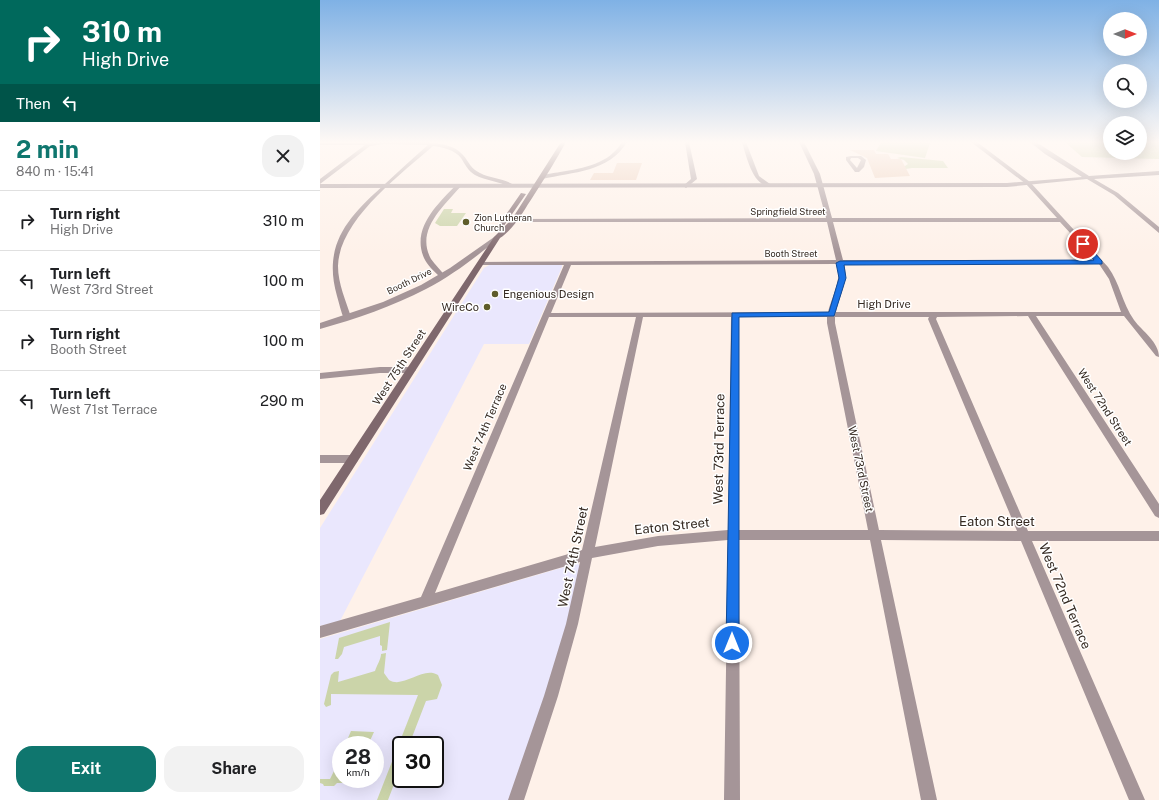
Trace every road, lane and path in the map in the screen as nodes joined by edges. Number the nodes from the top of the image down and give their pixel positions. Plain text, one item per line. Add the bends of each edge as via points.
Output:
1 (393, 179) edge
2 (495, 179) edge
3 (536, 179) edge
4 (539, 179) edge
5 (694, 179) joint
6 (756, 179) edge
7 (760, 179) edge
8 (818, 179) edge
9 (1025, 179) edge
10 (1069, 179) edge
11 (1092, 179) edge
12 (1030, 184) junction
13 (750, 185) junction
14 (768, 185) junction
15 (320, 186) edge
16 (386, 186) junction
17 (458, 186) junction
18 (512, 186) junction
19 (532, 186) junction
20 (686, 186) junction
21 (704, 186) junction
22 (820, 186) junction
23 (514, 220) junction
24 (829, 220) junction
25 (1061, 220) junction
26 (1159, 231) edge
27 (497, 236) junction
28 (1100, 262) junction
29 (481, 263) junction
30 (568, 263) junction
31 (840, 263) junction
32 (442, 276) junction
33 (1126, 314) junction
34 (546, 315) junction
35 (640, 315) junction
36 (735, 315) junction
37 (832, 315) junction
38 (934, 315) junction
39 (1031, 315) junction
40 (347, 317) junction
41 (320, 326) edge
42 (1159, 354) edge
43 (412, 370) junction
44 (320, 376) edge
45 (320, 459) edge
46 (353, 459) junction
47 (320, 510) edge
48 (1159, 513) edge
49 (733, 535) junction
50 (875, 535) junction
51 (1024, 535) junction
52 (1159, 536) edge
53 (588, 554) junction
54 (424, 601) junction
55 (320, 632) edge
56 (516, 800) edge
57 (732, 800) edge
58 (929, 800) edge
59 (1137, 800) edge

1 - 16 street
2 - 18 street
3 - 19 main road, West 75th Street
4 - 19 main road, West 75th Street
5 - 20 street
5 - 21 street
6 - 13 street
7 - 14 street
8 - 22 street, West 73rd Street
9 - 12 street
10 - 12 street
11 - 26 street via 1116,194
12 - 22 street
12 - 25 street
13 - 14 street
13 - 21 street
14 - 22 street
15 - 16 street
16 - 17 street
16 - 40 street via 358,213 339,244 335,265 336,277
17 - 18 street
17 - 32 street via 433,215 424,234 425,252
18 - 19 street
19 - 20 street
19 - 23 main road, West 75th Street
19 - 27 main road, West 75th Street via 497,232
20 - 21 street
22 - 24 street, West 73rd Street
23 - 24 street, Springfield Street
23 - 27 main road, West 75th Street
24 - 25 street, Springfield Street
24 - 31 street, West 73rd Street
25 - 28 street
27 - 29 main road, West 75th Street
27 - 32 street, Booth Drive
28 - 31 street, Booth Street
28 - 33 street via 1116,284
29 - 30 street, Booth Street
29 - 43 main road, West 75th Street
30 - 31 street, Booth Street
30 - 34 street, West 74th Terrace
31 - 37 street, West 73rd Street via 843,278
32 - 40 street, Booth Drive via 404,296
33 - 39 street, High Drive
33 - 42 street
34 - 35 street, High Drive
34 - 54 street, West 74th Terrace
35 - 36 street, High Drive
35 - 53 street, West 74th Street
36 - 37 street, High Drive
36 - 49 street, West 73rd Terrace
37 - 38 street, High Drive
37 - 50 street, West 73rd Street via 831,323
38 - 39 street, High Drive
38 - 51 street, West 72nd Terrace via 932,319
39 - 48 street, West 72nd Street
40 - 41 street, Booth Drive
43 - 44 street via 380,370
43 - 46 main road, West 75th Street
45 - 46 street
46 - 47 main road, West 75th Street
49 - 50 street, Eaton Street
49 - 53 street, Eaton Street via 658,541
49 - 57 street, West 73rd Terrace
50 - 51 street, Eaton Street
50 - 58 street, West 73rd Street
51 - 52 street, Eaton Street
51 - 59 street, West 72nd Terrace
53 - 54 street, Eaton Street
53 - 56 street, West 74th Street via 566,645
54 - 55 street, Eaton Street

